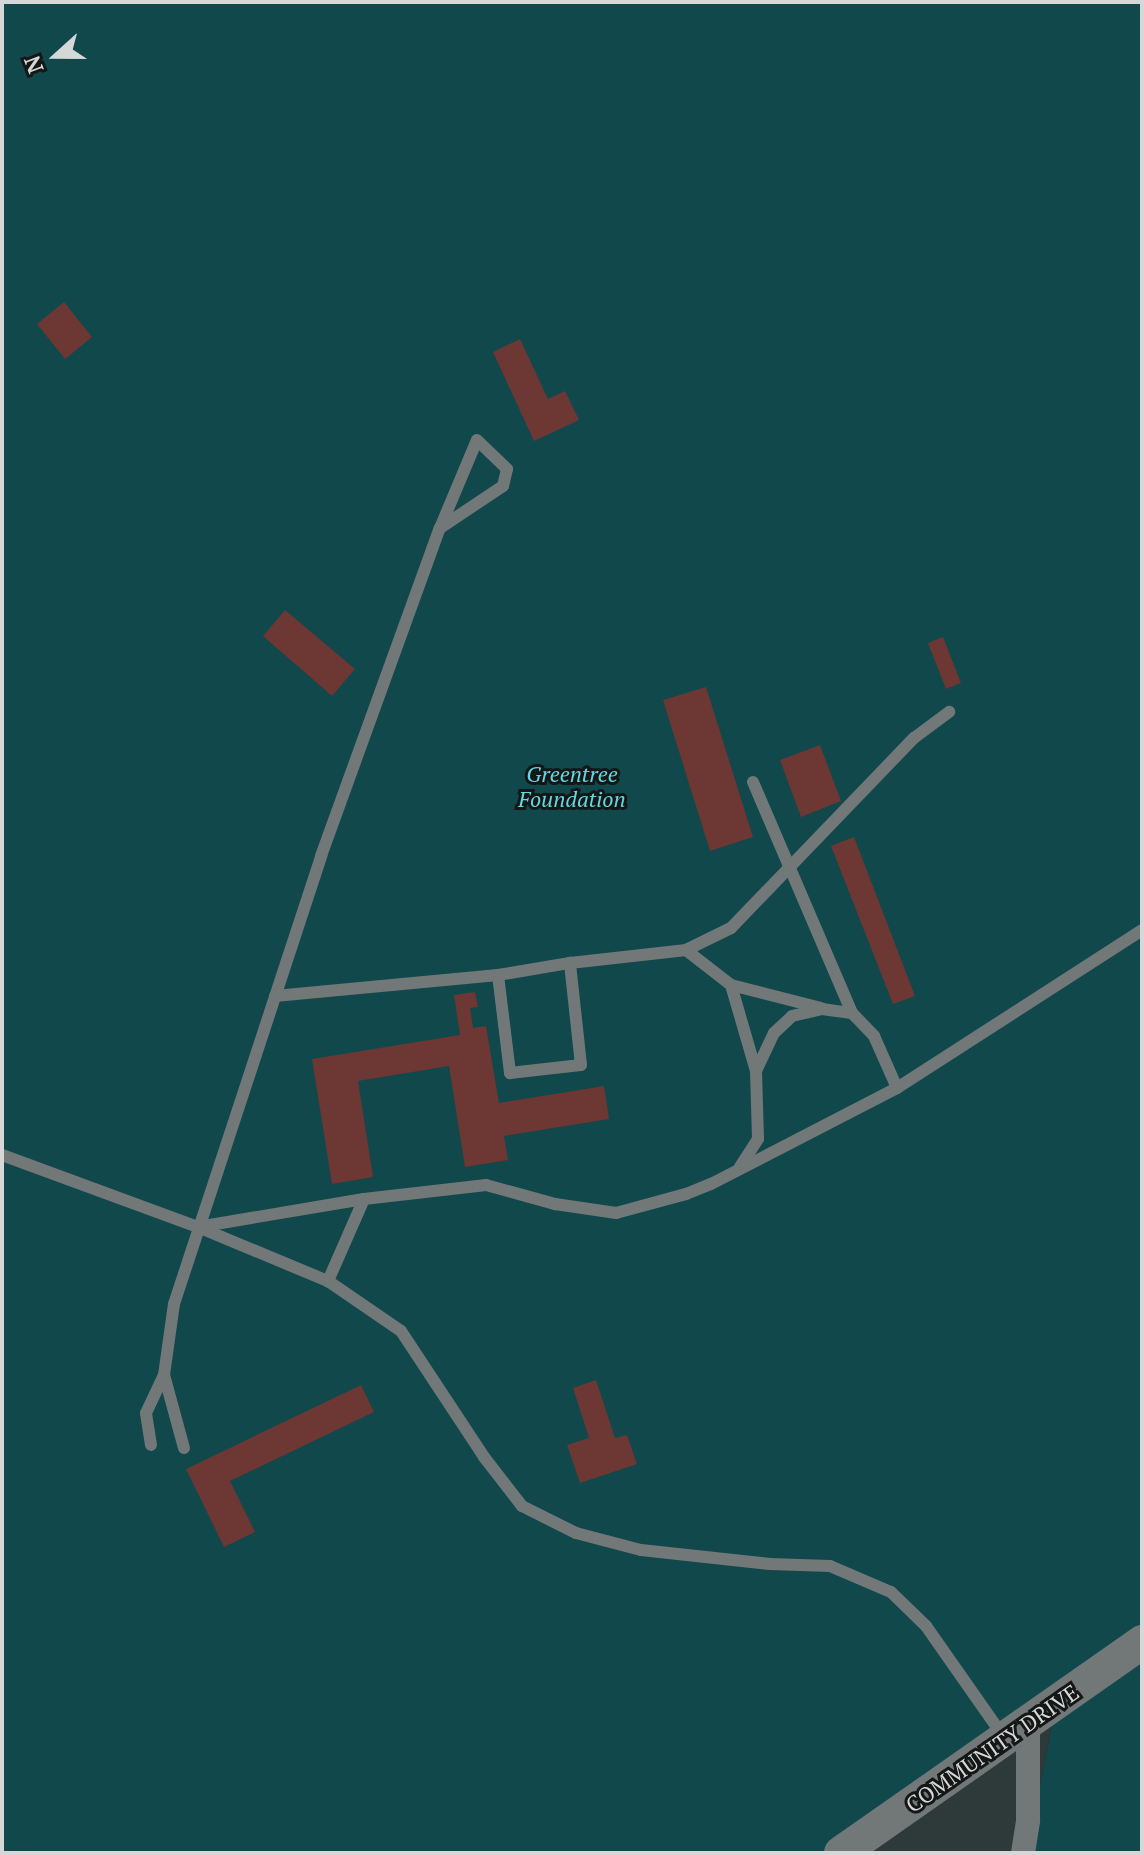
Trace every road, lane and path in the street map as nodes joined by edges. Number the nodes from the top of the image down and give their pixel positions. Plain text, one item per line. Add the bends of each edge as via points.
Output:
1 (440, 528) junction
2 (949, 712) dead end
3 (753, 782) dead end
4 (790, 866) junction
5 (1142, 930) edge
6 (686, 950) junction
7 (570, 963) junction
8 (498, 975) junction
9 (731, 985) junction
10 (275, 996) junction
11 (822, 1009) junction
12 (852, 1013) junction
13 (756, 1071) junction
14 (897, 1088) junction
15 (2, 1155) edge
16 (738, 1170) junction
17 (364, 1199) junction
18 (198, 1227) junction
19 (328, 1281) junction
20 (164, 1375) junction
21 (151, 1445) dead end
22 (184, 1448) dead end
23 (1142, 1642) edge
24 (1017, 1730) junction
25 (841, 1853) edge
26 (1023, 1853) edge

1 - 1 lane via 467,465 477,440 507,469 503,486
1 - 10 lane
2 - 4 lane via 914,738
3 - 4 lane
4 - 6 lane via 731,928
4 - 12 lane
5 - 14 lane
6 - 7 lane
6 - 9 lane
7 - 8 lane
7 - 8 lane via 581,1065 510,1073
8 - 10 lane
9 - 11 lane
9 - 13 lane
10 - 18 lane
11 - 12 lane
11 - 13 lane via 792,1016 774,1033
12 - 14 lane via 874,1036
13 - 16 lane via 758,1139
14 - 16 lane
15 - 18 lane
16 - 17 lane via 686,1194 616,1213 555,1204 486,1185
17 - 18 lane
17 - 19 lane
18 - 19 lane
18 - 20 lane via 174,1304
19 - 24 lane via 401,1331 522,1506 576,1533 641,1550 830,1566 891,1592
20 - 21 lane via 146,1413
20 - 22 lane
23 - 24 main road, COMMUNITY DRIVE
24 - 25 main road, COMMUNITY DRIVE
24 - 26 street via 1028,1820

